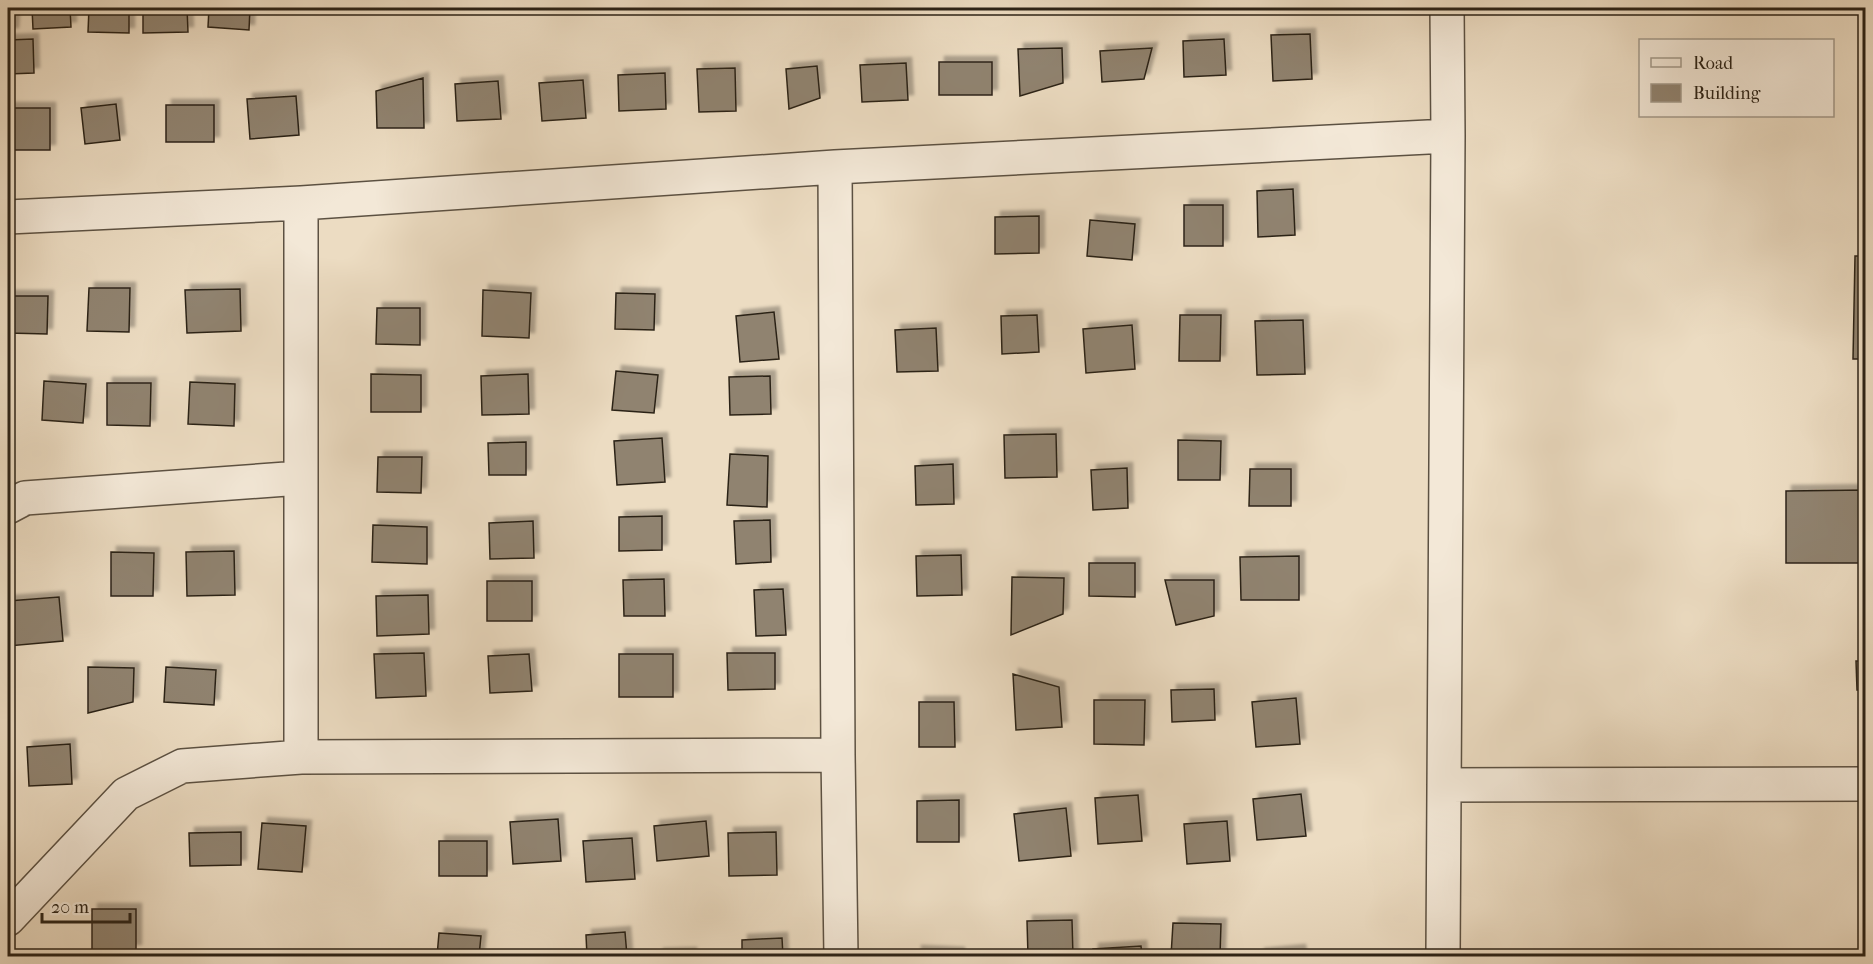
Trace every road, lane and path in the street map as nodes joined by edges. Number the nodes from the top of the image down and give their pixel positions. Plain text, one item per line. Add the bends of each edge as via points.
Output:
1 (1447, 8) edge
2 (1448, 136) junction
3 (835, 167) junction
4 (301, 203) junction
5 (8, 217) edge
6 (300, 478) junction
7 (8, 507) edge
8 (838, 755) junction
9 (301, 757) junction
10 (1866, 784) edge
11 (1444, 785) junction
12 (8, 919) edge
13 (841, 957) edge
14 (1443, 957) edge

1 - 2 street
2 - 3 street
2 - 11 street
3 - 4 street
3 - 8 street
4 - 5 street
4 - 6 street
6 - 7 street via 25,498
6 - 9 street
8 - 9 street
8 - 13 street
9 - 12 street via 182,766 126,794
10 - 11 street
11 - 14 street

